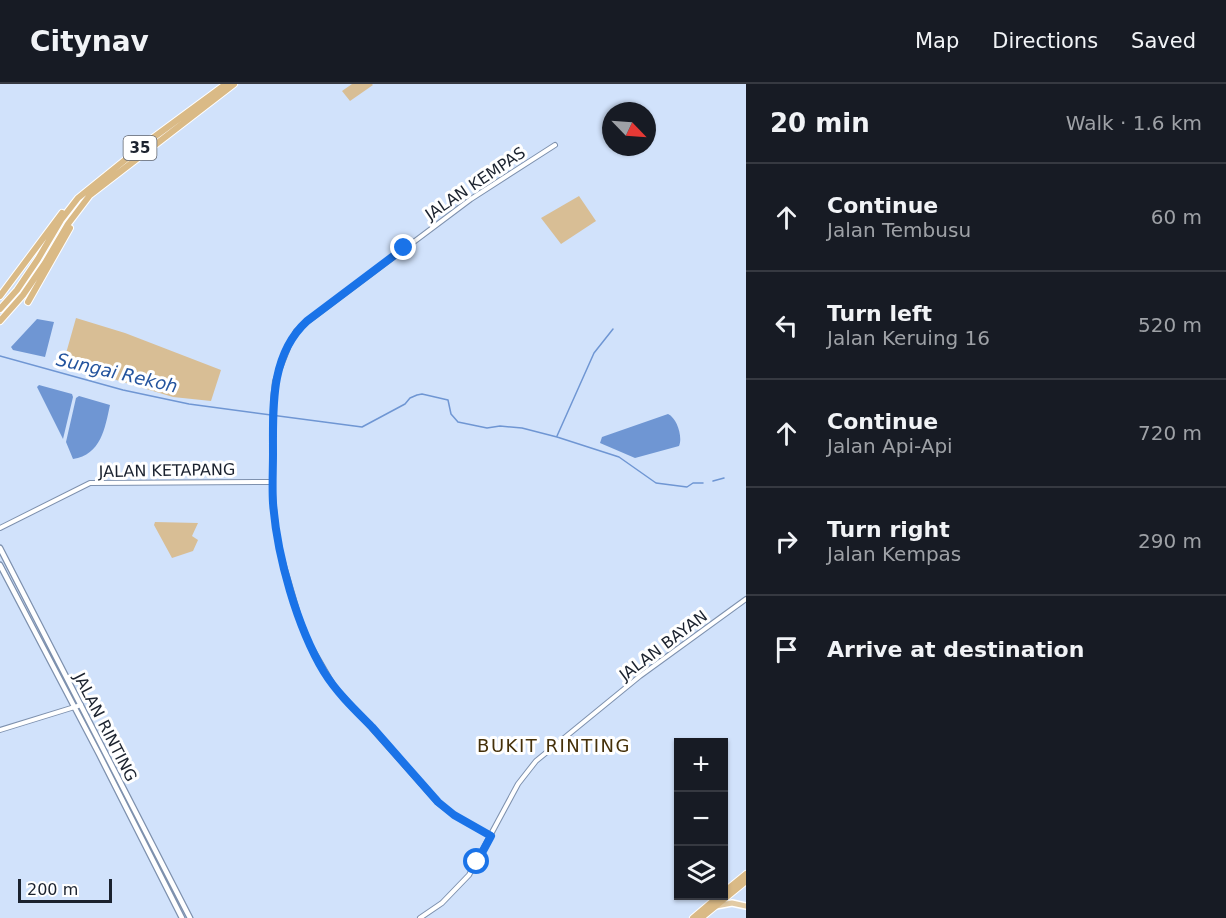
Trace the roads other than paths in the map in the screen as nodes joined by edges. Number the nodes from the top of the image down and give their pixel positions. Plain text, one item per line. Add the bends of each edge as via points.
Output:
1 (226, 84) edge
2 (234, 84) edge
3 (555, 145) dead end
4 (109, 179) junction
5 (78, 198) junction
6 (0, 296) edge
7 (28, 302) dead end
8 (0, 309) edge
9 (0, 321) edge
10 (272, 482) junction
11 (0, 528) edge
12 (0, 548) edge
13 (0, 565) edge
14 (746, 599) edge
15 (81, 705) junction
16 (75, 708) junction
17 (0, 730) edge
18 (491, 836) junction
19 (746, 874) edge
20 (746, 881) edge
21 (728, 888) edge
22 (715, 900) edge
23 (716, 906) junction
24 (746, 906) edge
25 (182, 918) edge
26 (190, 918) edge
27 (420, 918) edge
28 (693, 918) edge
29 (702, 918) edge

1 - 5 highway, 35
2 - 4 highway, 35
3 - 10 street, JALAN KEMPAS via 442,219 296,331 279,367 273,399
4 - 7 highway via 72,224
4 - 9 highway, 35 via 90,195 23,295
5 - 6 highway via 58,217
5 - 8 highway, 35
10 - 11 street, JALAN KETAPANG via 90,483
10 - 18 street via 281,555 299,617 318,661 334,686 438,802
12 - 15 main road, JALAN RINTING
13 - 16 main road, JALAN RINTING
14 - 18 street, JALAN BAYAN via 595,711 536,761 518,784
15 - 16 street
15 - 26 main road, JALAN RINTING
16 - 17 street
16 - 25 main road, JALAN RINTING
18 - 27 street, JALAN BAYAN via 469,875 442,903
19 - 21 highway
20 - 23 highway
22 - 28 highway
23 - 24 main road
23 - 29 highway

